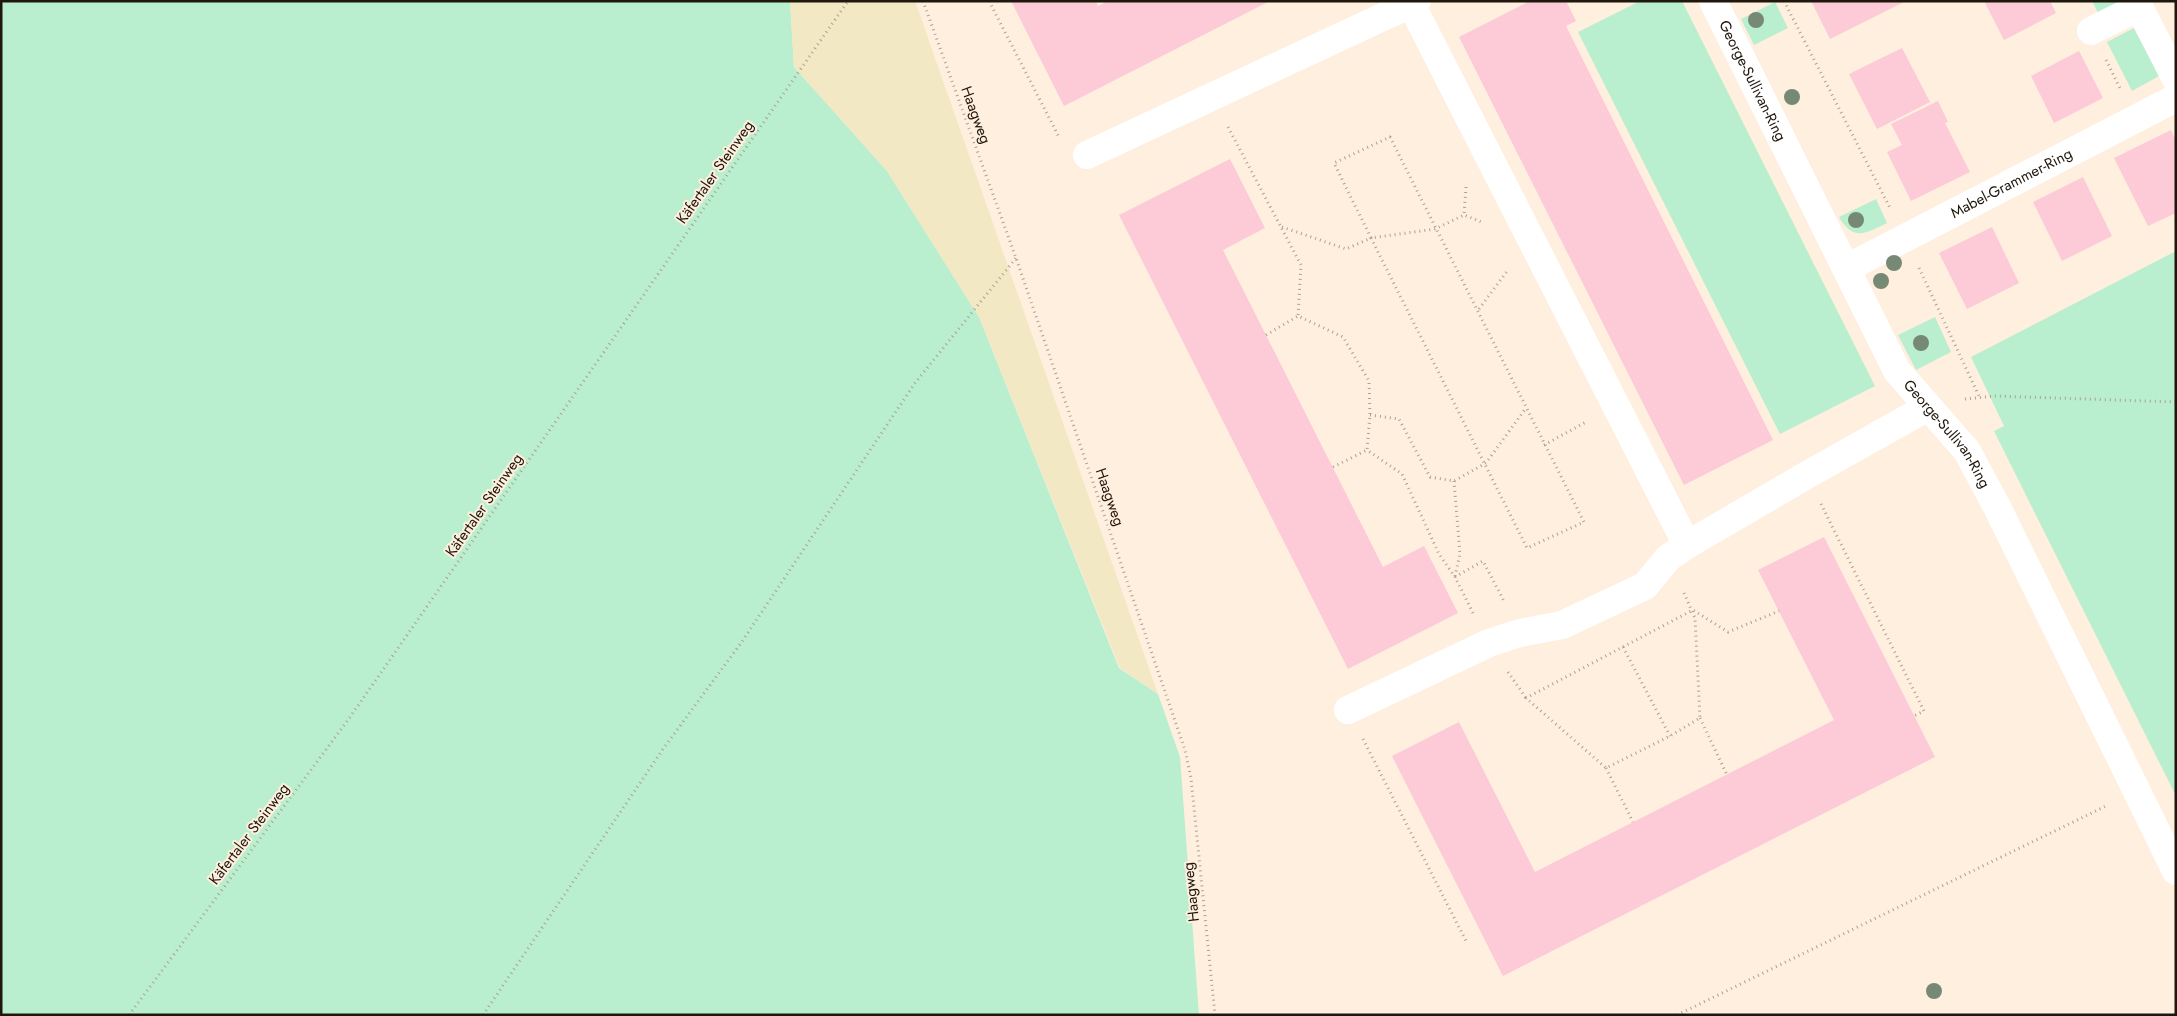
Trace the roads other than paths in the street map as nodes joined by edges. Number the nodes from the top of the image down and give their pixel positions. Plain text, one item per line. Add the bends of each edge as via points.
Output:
1 (1713, 1) edge
2 (1414, 3) edge
3 (2138, 4) edge
4 (2091, 31) dead end
5 (2176, 79) edge
6 (2176, 98) edge
7 (1088, 155) road end
8 (1848, 268) junction
9 (1928, 407) junction
10 (1678, 552) junction
11 (1348, 710) road end
12 (2176, 871) edge

1 - 8 street, George-Sullivan-Ring
2 - 7 street
2 - 10 street
3 - 4 street
3 - 5 street
6 - 8 street, Mabel-Grammer-Ring
8 - 9 street, George-Sullivan-Ring via 1897,371
9 - 10 street
9 - 12 street, George-Sullivan-Ring via 1967,450
10 - 11 street via 1645,586 1562,626 1520,633 1489,643

